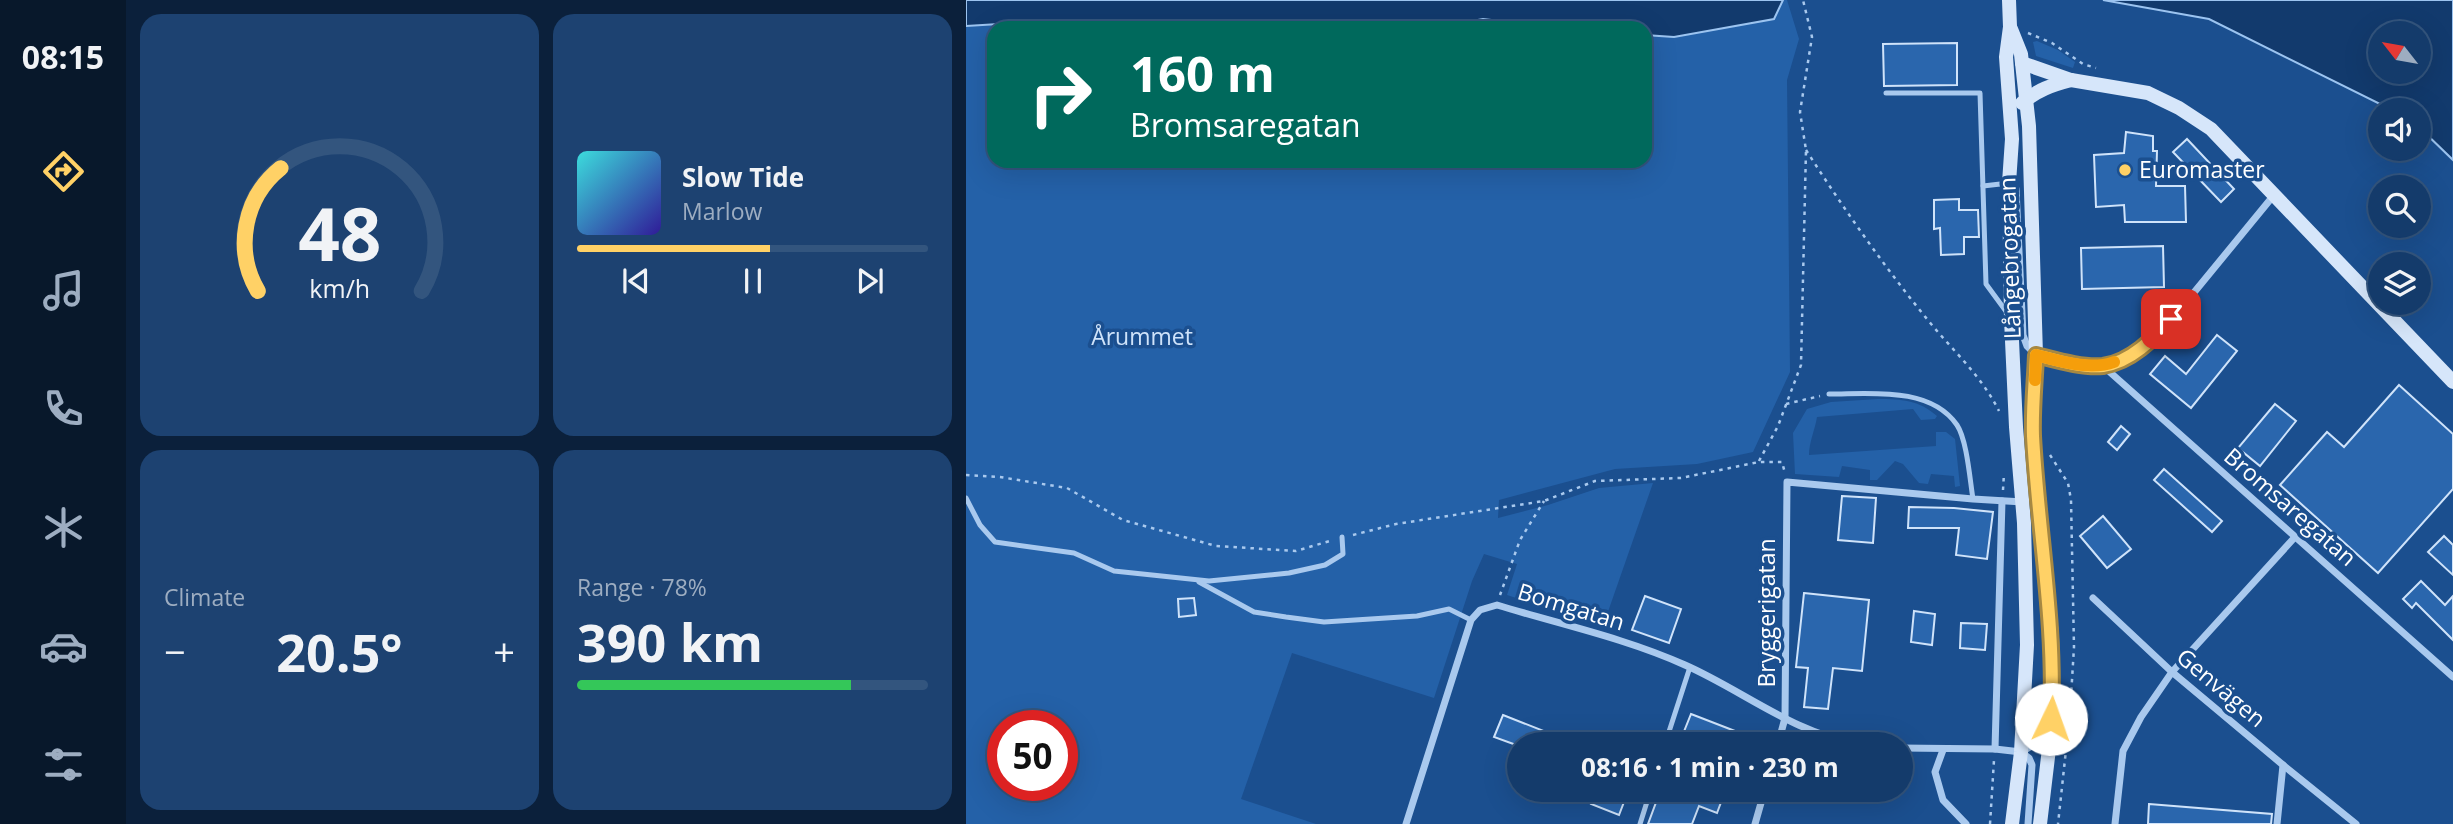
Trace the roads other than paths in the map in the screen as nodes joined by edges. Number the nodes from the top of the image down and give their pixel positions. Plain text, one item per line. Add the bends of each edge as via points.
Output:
1 (2009, 0) edge
2 (2014, 24) junction
3 (2022, 63) junction
4 (2071, 80) junction
5 (1886, 93) dead end
6 (2026, 100) junction
7 (2010, 114) junction
8 (2012, 139) junction
9 (2009, 183) junction
10 (1983, 186) junction
11 (2275, 194) junction
12 (2011, 319) junction
13 (2036, 355) junction
14 (2103, 366) junction
15 (2453, 382) edge
16 (1829, 394) road end
17 (966, 498) edge
18 (1973, 499) junction
19 (2002, 501) junction
20 (2023, 502) junction
21 (1342, 537) road end
22 (2295, 537) junction
23 (1195, 579) junction
24 (2093, 598) dead end
25 (1471, 620) junction
26 (1690, 667) junction
27 (2172, 672) junction
28 (2453, 677) edge
29 (1786, 718) junction
30 (2051, 719) junction
31 (1669, 732) edge
32 (1782, 732) edge
33 (1820, 732) edge
34 (1913, 749) edge
35 (1995, 749) junction
36 (1943, 750) junction
37 (2021, 752) junction
38 (2283, 765) junction
39 (1647, 802) edge
40 (1761, 802) edge
41 (1406, 824) edge
42 (1640, 824) edge
43 (1755, 824) edge
44 (1966, 824) edge
45 (2012, 824) edge
46 (2028, 824) edge
47 (2040, 824) edge
48 (2115, 824) edge
49 (2277, 824) edge
50 (2356, 824) edge

1 - 2 main road, Långebrogatan
2 - 3 main road, Långebrogatan
2 - 7 main road, Långebrogatan via 2006,57
3 - 4 main road
3 - 6 main road, Långebrogatan
4 - 6 main road
4 - 11 main road via 2148,93 2179,108 2211,129
5 - 10 lane via 1980,93
6 - 7 main road
6 - 13 main road, Långebrogatan
7 - 8 main road, Långebrogatan
8 - 9 main road, Långebrogatan
8 - 13 street via 2023,335
9 - 10 lane
9 - 12 main road, Långebrogatan
10 - 12 lane via 1986,284
11 - 14 street via 2155,337 2136,353
11 - 15 main road
12 - 20 main road, Långebrogatan
13 - 14 street
13 - 30 main road, Långebrogatan via 2033,432 2052,637
14 - 22 street, Bromsaregatan
16 - 18 lane via 1906,394 1935,406 1957,425
17 - 23 lane via 995,542 1074,553 1114,571
18 - 19 street
18 - 29 street, Bryggerigatan via 1787,482
19 - 20 street
19 - 35 street
20 - 37 main road, Långebrogatan via 2027,645
21 - 23 lane via 1343,554 1325,565 1289,573
22 - 27 street
22 - 28 street, Bromsaregatan
23 - 25 lane via 1254,612 1286,617 1324,622 1417,616 1449,609
24 - 27 street, Genvägen
25 - 26 street, Bomgatan via 1480,610 1497,605
25 - 41 street
26 - 29 street, Bomgatan
26 - 31 lane
27 - 38 street, Genvägen
27 - 48 street via 2123,751
29 - 32 street, Bryggerigatan
29 - 33 street, Bomgatan
30 - 37 street via 2037,743
30 - 47 main road, Långebrogatan
34 - 36 street
35 - 36 street
35 - 37 street
36 - 44 street via 1935,772 1943,800
37 - 45 main road, Långebrogatan
37 - 46 street via 2032,765
38 - 49 street
38 - 50 street, Genvägen
39 - 42 lane
40 - 43 street

